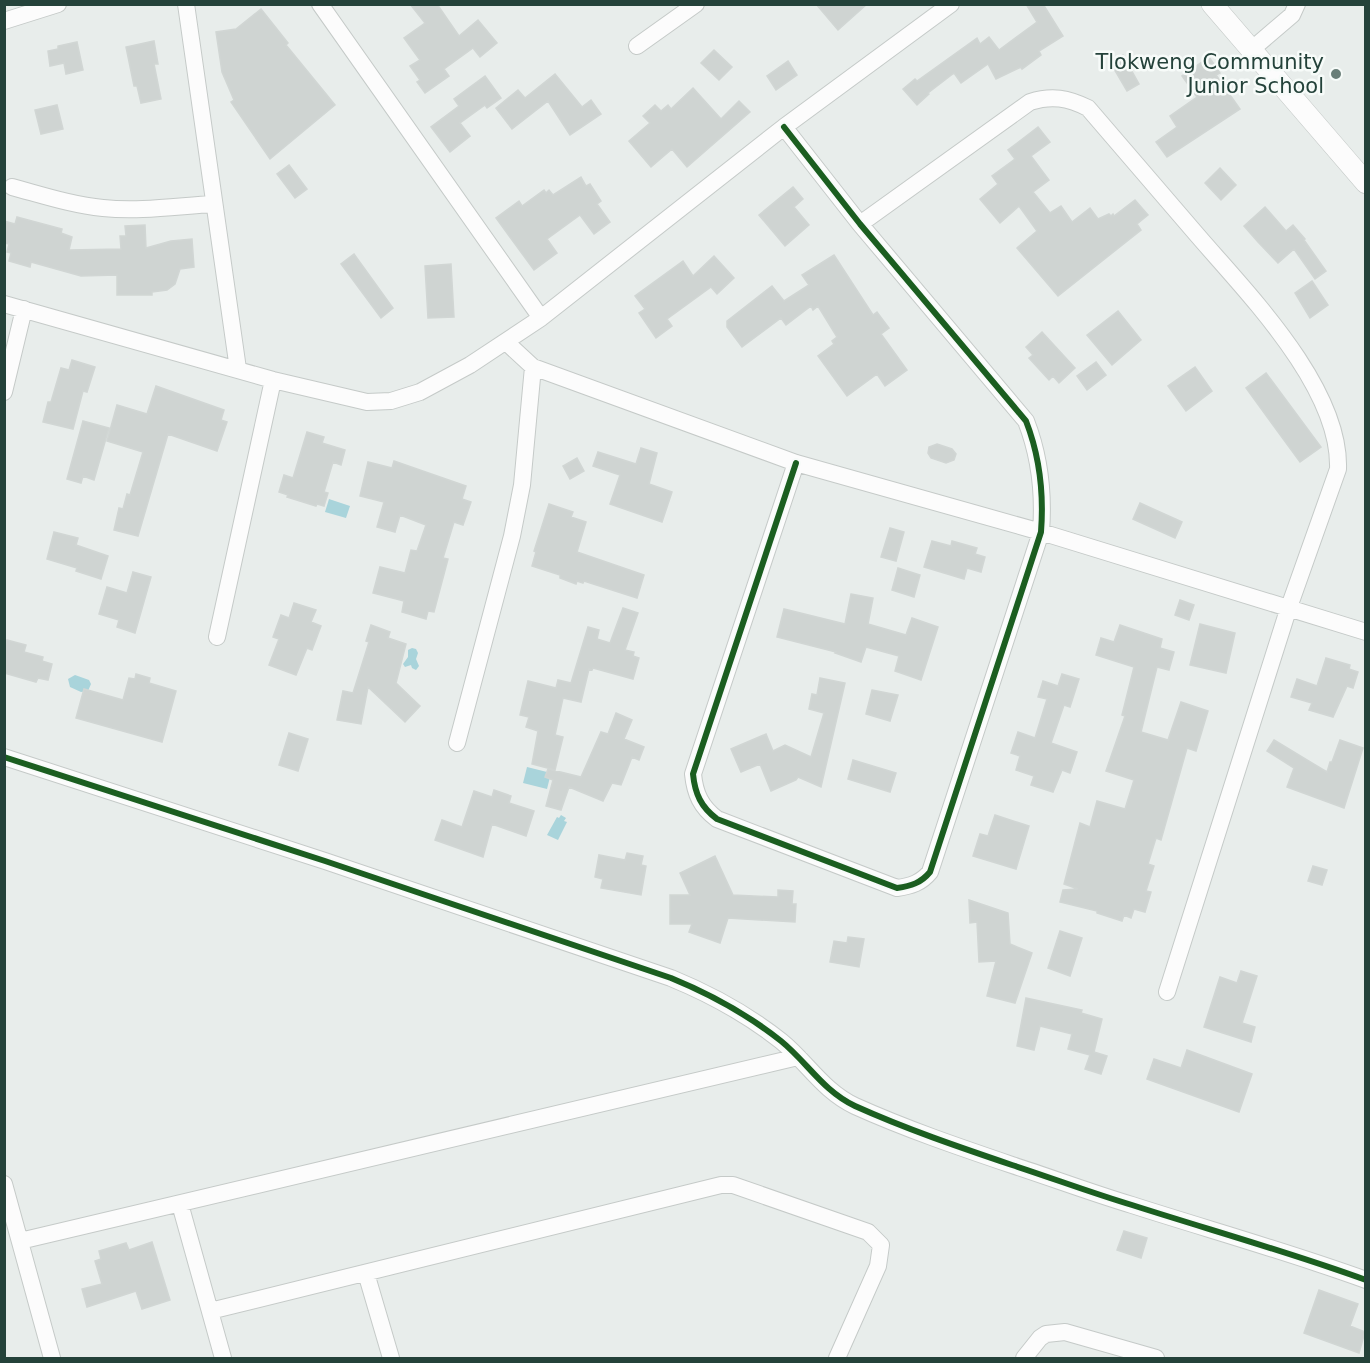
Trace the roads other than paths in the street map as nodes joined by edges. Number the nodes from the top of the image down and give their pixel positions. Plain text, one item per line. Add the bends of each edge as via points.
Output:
1 (58, 4) edge
2 (186, 4) edge
3 (320, 4) edge
4 (696, 4) edge
5 (951, 4) edge
6 (1212, 4) edge
7 (1298, 4) edge
8 (4, 21) edge
9 (637, 46) dead end
10 (1251, 50) junction
11 (784, 127) junction
12 (1365, 183) edge
13 (12, 187) dead end
14 (214, 204) junction
15 (860, 224) junction
16 (4, 304) edge
17 (24, 309) junction
18 (541, 318) junction
19 (506, 342) junction
20 (533, 367) junction
21 (238, 369) junction
22 (273, 380) junction
23 (4, 392) edge
24 (796, 463) junction
25 (1041, 532) junction
26 (1288, 610) junction
27 (1365, 632) edge
28 (217, 637) dead end
29 (457, 743) dead end
30 (4, 757) edge
31 (1167, 992) dead end
32 (798, 1057) junction
33 (4, 1184) edge
34 (180, 1204) junction
35 (20, 1241) junction
36 (366, 1274) junction
37 (1365, 1280) edge
38 (210, 1311) junction
39 (52, 1359) edge
40 (223, 1359) edge
41 (391, 1359) edge
42 (837, 1359) edge
43 (1024, 1359) edge
44 (1156, 1359) edge

1 - 8 street
2 - 14 street
3 - 18 street
4 - 9 street
5 - 11 street
6 - 10 street
7 - 10 street via 1292,15
10 - 12 street
11 - 15 street
11 - 18 street
13 - 14 street via 78,205 105,208
14 - 21 street
15 - 25 street via 1026,421 1038,460 1043,500
15 - 26 street via 1030,102 1058,98 1088,108 1279,330 1308,376 1335,432 1338,469
16 - 17 street
17 - 21 street
17 - 23 street
18 - 19 street
19 - 20 street
19 - 22 street via 420,392 391,401 367,402
20 - 24 street
20 - 29 street via 522,485 512,536
21 - 22 street
22 - 28 street
24 - 25 street
24 - 25 street via 693,774 694,787 699,800 717,819 897,888 916,884 930,872
25 - 26 street
26 - 27 street
26 - 31 street
30 - 32 street via 671,978 710,994 757,1023
32 - 34 street
32 - 37 street via 834,1094 935,1139
33 - 35 street
34 - 35 street
34 - 38 street
35 - 39 street
36 - 38 street
36 - 41 street
36 - 42 street via 733,1185 868,1232 881,1245 878,1266
38 - 40 street
43 - 44 street via 1046,1334 1065,1332

